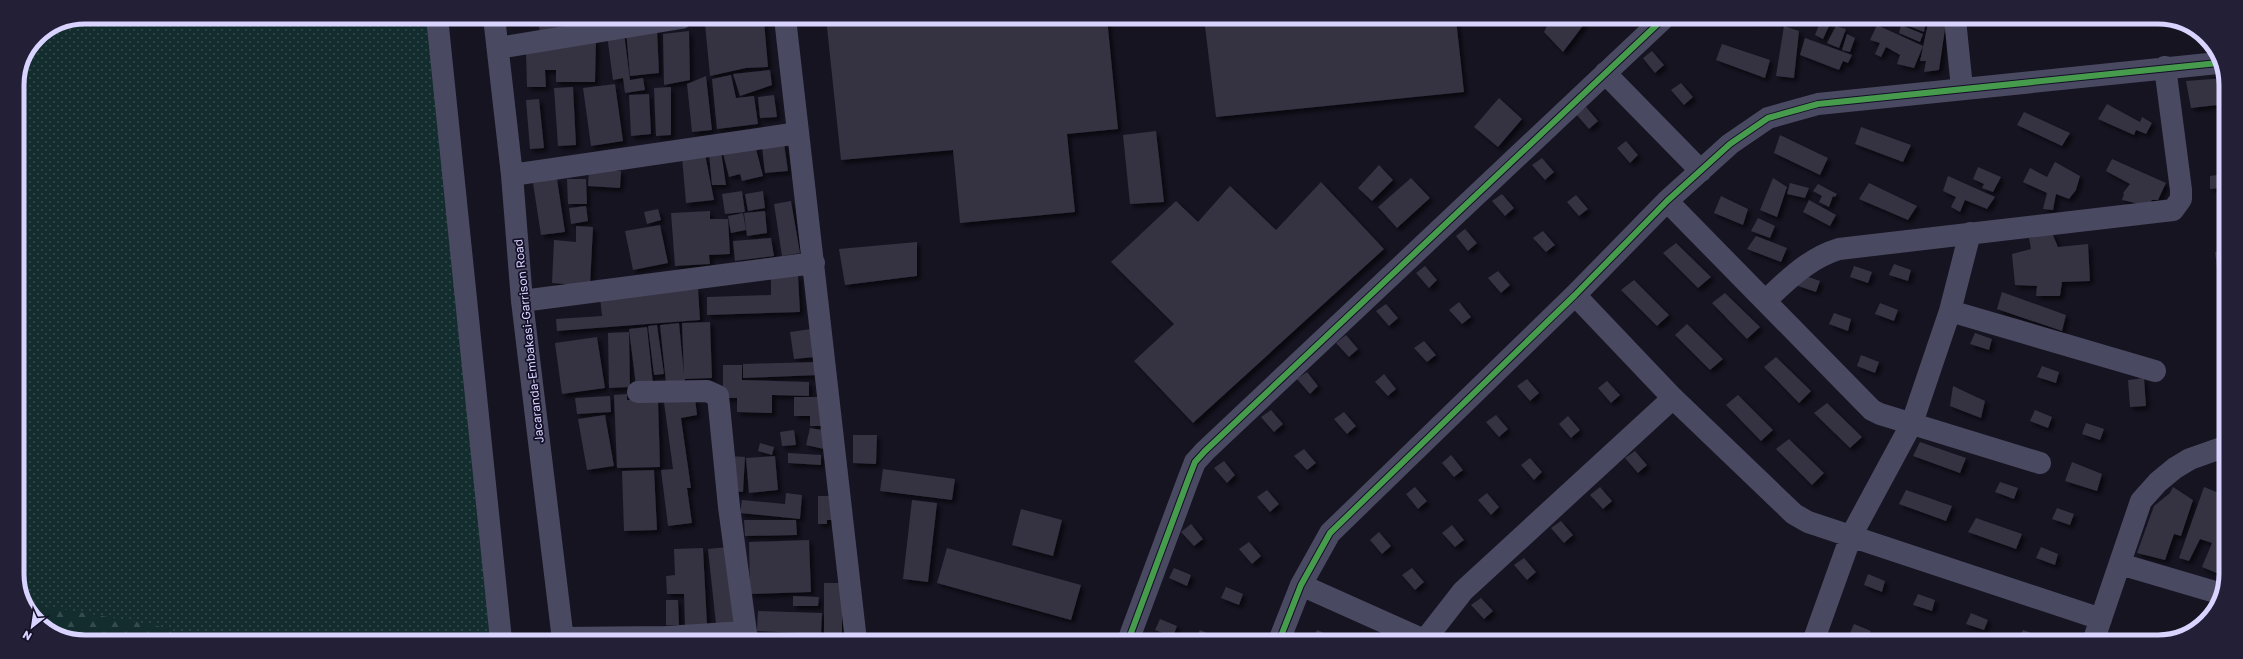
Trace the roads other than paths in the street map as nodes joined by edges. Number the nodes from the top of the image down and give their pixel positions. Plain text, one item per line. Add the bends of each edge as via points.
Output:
1 (438, 24) edge
2 (495, 24) edge
3 (644, 24) edge
4 (786, 24) edge
5 (1658, 24) edge
6 (1956, 24) edge
7 (498, 48) junction
8 (2215, 63) edge
9 (2165, 67) junction
10 (1605, 73) junction
11 (1962, 88) junction
12 (798, 133) junction
13 (1701, 171) junction
14 (512, 175) junction
15 (1667, 201) junction
16 (1970, 233) junction
17 (814, 263) junction
18 (1575, 294) junction
19 (1766, 300) junction
20 (522, 301) junction
21 (1950, 311) junction
22 (2154, 371) dead end
23 (638, 392) dead end
24 (1673, 398) junction
25 (1912, 423) junction
26 (2219, 449) edge
27 (2040, 463) dead end
28 (1851, 536) junction
29 (2120, 564) junction
30 (1301, 584) junction
31 (2216, 592) edge
32 (2101, 619) junction
33 (500, 635) edge
34 (563, 635) edge
35 (746, 635) edge
36 (855, 635) edge
37 (1130, 635) edge
38 (1282, 635) edge
39 (1411, 635) edge
40 (1429, 635) edge
41 (1816, 635) edge
42 (2095, 635) edge

1 - 33 street
2 - 7 street, Jacaranda-Embakasi-Garrison Road
3 - 7 street
4 - 12 street
5 - 10 street
6 - 11 street
7 - 14 street, Jacaranda-Embakasi-Garrison Road
8 - 9 street
9 - 11 street
9 - 16 street via 2181,190 2178,206 2173,210
10 - 13 street
10 - 37 street via 1195,462
11 - 13 street via 1793,109 1768,118 1750,129
12 - 14 street
12 - 17 street
13 - 15 street
14 - 20 street, Jacaranda-Embakasi-Garrison Road
15 - 18 street
15 - 19 street
16 - 19 street via 1839,249 1822,254 1803,266
16 - 21 street
17 - 20 street
17 - 36 street
18 - 24 street
18 - 30 street via 1330,533
19 - 25 street via 1872,410
20 - 34 street, Jacaranda-Embakasi-Garrison Road
21 - 22 street
21 - 25 street
23 - 35 street via 707,391 718,396
24 - 28 street via 1794,514 1808,522
24 - 40 street via 1463,591
25 - 27 street
25 - 28 street
26 - 29 street via 2190,459 2158,482 2141,501
28 - 32 street
28 - 41 street
29 - 31 street
29 - 32 street
30 - 38 street
30 - 39 street
32 - 42 street

